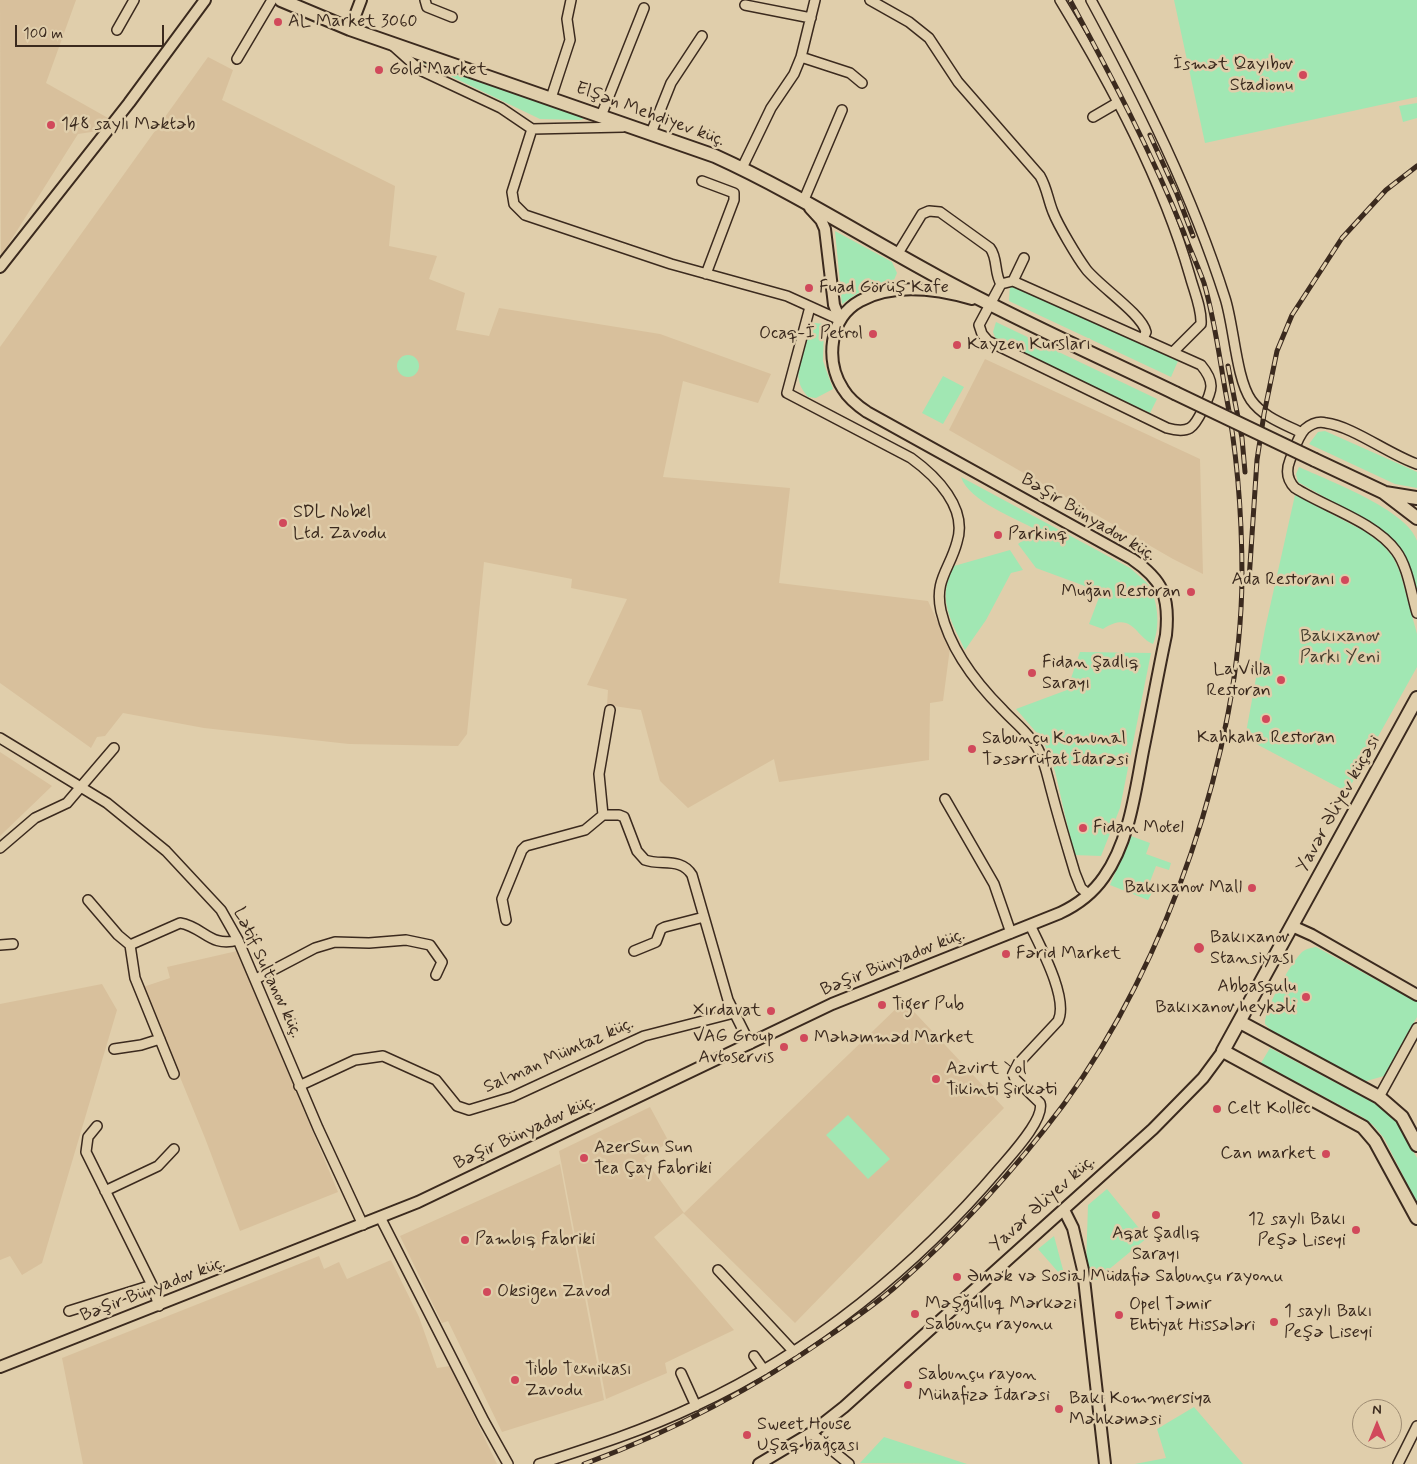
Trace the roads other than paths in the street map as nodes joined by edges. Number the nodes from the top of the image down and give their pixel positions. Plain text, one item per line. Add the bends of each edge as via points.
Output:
1 (134, 0) edge
2 (205, 0) edge
3 (272, 0) edge
4 (281, 0) edge
5 (360, 0) edge
6 (425, 0) edge
7 (571, 0) edge
8 (815, 0) edge
9 (870, 0) edge
10 (1060, 0) edge
11 (1092, 0) edge
12 (745, 5) dead end
13 (644, 8) dead end
14 (452, 17) dead end
15 (811, 18) junction
16 (350, 28) junction
17 (117, 30) dead end
18 (702, 36) dead end
19 (389, 42) junction
20 (801, 57) junction
21 (237, 59) dead end
22 (862, 83) dead end
23 (551, 98) junction
24 (1117, 103) junction
25 (842, 110) dead end
26 (601, 116) junction
27 (1093, 118) dead end
28 (632, 126) junction
29 (532, 129) junction
30 (651, 133) junction
31 (742, 168) junction
32 (702, 181) dead end
33 (803, 202) junction
34 (897, 255) junction
35 (1024, 258) dead end
36 (0, 266) edge
37 (706, 274) junction
38 (1013, 281) junction
39 (1001, 284) junction
40 (990, 304) junction
41 (810, 307) junction
42 (840, 320) junction
43 (1143, 339) junction
44 (1174, 352) junction
45 (1302, 433) junction
46 (1417, 464) edge
47 (1383, 492) junction
48 (1417, 498) edge
49 (1417, 518) edge
50 (1417, 613) edge
51 (1417, 698) edge
52 (610, 710) dead end
53 (0, 738) edge
54 (114, 748) dead end
55 (81, 787) junction
56 (945, 799) dead end
57 (603, 815) junction
58 (0, 848) edge
59 (1088, 894) junction
60 (88, 900) dead end
61 (704, 917) junction
62 (506, 920) dead end
63 (1030, 925) junction
64 (1292, 926) junction
65 (1011, 933) junction
66 (238, 940) junction
67 (13, 944) dead end
68 (0, 945) edge
69 (130, 946) junction
70 (634, 951) dead end
71 (436, 975) dead end
72 (256, 979) junction
73 (1417, 995) edge
74 (734, 1013) junction
75 (1243, 1017) junction
76 (1417, 1028) edge
77 (160, 1039) junction
78 (750, 1044) junction
79 (114, 1049) dead end
80 (1223, 1051) junction
81 (174, 1074) dead end
82 (299, 1086) junction
83 (1380, 1096) junction
84 (97, 1126) dead end
85 (1417, 1145) edge
86 (174, 1149) dead end
87 (105, 1191) junction
88 (1064, 1210) junction
89 (380, 1218) junction
90 (1417, 1218) edge
91 (362, 1225) junction
92 (718, 1270) dead end
93 (152, 1285) junction
94 (159, 1306) junction
95 (69, 1311) dead end
96 (794, 1352) junction
97 (754, 1356) dead end
98 (0, 1367) edge
99 (764, 1370) junction
100 (680, 1372) dead end
101 (696, 1406) junction
102 (1417, 1426) edge
103 (811, 1433) junction
104 (508, 1464) edge
105 (539, 1464) edge
106 (759, 1464) edge
107 (849, 1464) edge
108 (1105, 1464) edge
109 (1398, 1464) edge

1 - 17 street
2 - 36 street via 129,104
3 - 21 street
4 - 16 main road, Elşən Mehdiyev küç.
5 - 16 street
6 - 14 street via 427,7
7 - 23 street via 567,19 570,40
8 - 15 street
9 - 43 street via 909,22 929,38 958,82 1040,176 1053,211 1077,255 1092,276 1141,321 1146,332
10 - 24 street
11 - 45 street via 1179,175 1225,298 1250,399 1264,414
12 - 15 street
13 - 26 street
15 - 20 street
16 - 19 main road, Elşən Mehdiyev küç.
18 - 30 street via 671,83
19 - 23 main road, Elşən Mehdiyev küç.
19 - 29 street via 420,70 501,108
20 - 22 street via 850,73
20 - 31 street via 788,86 771,108
23 - 26 main road, Elşən Mehdiyev küç.
24 - 27 street
24 - 44 street via 1166,207 1199,308 1199,329
25 - 33 street
26 - 28 main road, Elşən Mehdiyev küç.
28 - 29 street
28 - 30 main road, Elşən Mehdiyev küç.
29 - 37 street via 512,192 514,204 525,215 615,247
30 - 31 main road, Elşən Mehdiyev küç.
31 - 33 main road, Elşən Mehdiyev küç.
32 - 37 street via 734,193
33 - 34 main road, Elşən Mehdiyev küç.
33 - 42 street via 822,220 825,228 834,304
34 - 39 street via 922,214 940,212 990,248 994,253 994,271
34 - 40 main road, Elşən Mehdiyev küç.
35 - 38 street
37 - 41 street via 787,296
38 - 39 street
38 - 43 street
39 - 40 street
40 - 42 street via 932,290 902,290 860,301
40 - 44 street via 980,325 988,341 1167,428 1180,430 1190,428 1196,422 1211,383 1206,370
40 - 47 main road, Elşən Mehdiyev küç., bridge
41 - 42 street
41 - 59 street via 786,393 911,458 942,486 953,506 959,531 958,542 942,575 941,612 976,680 1038,750 1074,873
42 - 59 street, Bəşir Bünyadov küç. via 832,349 834,371 844,391 857,405 1132,559 1153,575 1163,591 1167,612 1166,634 1130,814 1107,872
43 - 44 street
45 - 46 street via 1313,424 1328,423
45 - 50 street via 1289,464 1288,475 1292,484 1386,540 1402,562
47 - 48 main road
47 - 49 main road
51 - 64 main road, Yavər Əliyev küçəsi
52 - 57 street via 599,774
53 - 55 street, Lətif Sultanov küç.
54 - 55 street
55 - 58 street via 67,803 35,818
55 - 66 street, Lətif Sultanov küç. via 106,803 182,867 221,910
56 - 65 street via 994,884
57 - 61 street via 624,817 637,851 645,860 686,866 692,875
57 - 62 street via 586,830 526,846 522,850 502,899
59 - 63 street, Bəşir Bünyadov küç. via 1068,910
60 - 69 street
61 - 70 street via 665,926 656,942
61 - 74 street
63 - 65 street, Bəşir Bünyadov küç.
63 - 96 street via 1051,972 1060,1012 1058,1021 1015,1067 1013,1074 1040,1103 1040,1115 999,1169 943,1230 853,1308
64 - 73 street
64 - 75 main road
65 - 78 street, Bəşir Bünyadov küç. via 832,1004
66 - 69 street via 220,943 180,923
66 - 72 street, Lətif Sultanov küç.
67 - 68 street
69 - 77 street via 135,978
71 - 72 street via 442,962 430,945 396,940 348,941 325,944
72 - 82 street, Lətif Sultanov küç.
74 - 78 street
74 - 82 street, Salman Mümtaz küç. via 644,1036 512,1097 469,1110 457,1106 436,1080 383,1056 355,1060
75 - 80 main road
75 - 83 main road via 1266,1037
76 - 83 street
77 - 79 street via 141,1046
77 - 81 street
78 - 89 street, Bəşir Bünyadov küç.
80 - 88 street, Yavər Əliyev küç. via 1172,1111
80 - 90 main road via 1364,1127
82 - 91 street, Lətif Sultanov küç.
83 - 85 main road via 1402,1118
84 - 87 street via 88,1137 86,1152
86 - 87 street via 158,1166
87 - 93 street
88 - 103 street, Yavər Əliyev küç. via 844,1408
88 - 108 street via 1073,1228 1083,1270
89 - 91 street, Bəşir Bünyadov küç.
89 - 104 street
91 - 94 street, Bəşir Bünyadov küç.
92 - 96 street
93 - 94 street
93 - 95 street
94 - 98 street, Bəşir Bünyadov küç.
96 - 99 street
97 - 99 street
99 - 101 street
100 - 101 street
101 - 105 street
102 - 109 street
103 - 106 street, Yavər Əliyev küç.
103 - 107 street

